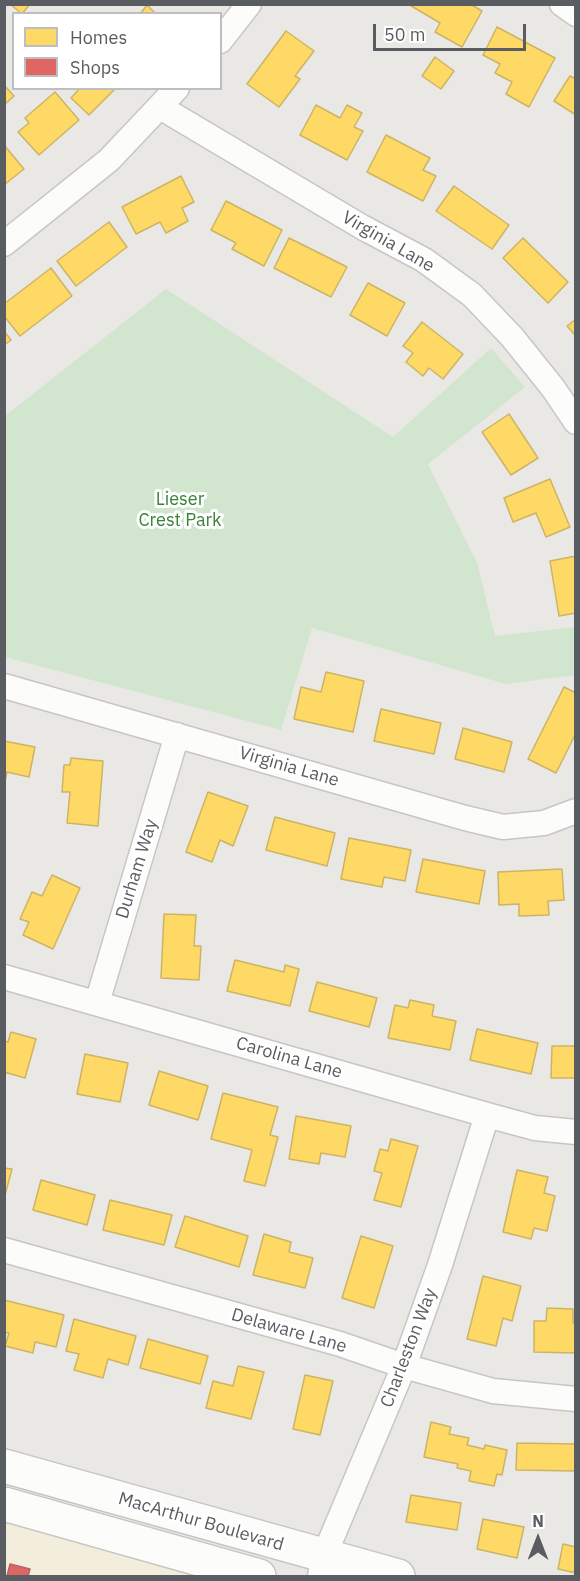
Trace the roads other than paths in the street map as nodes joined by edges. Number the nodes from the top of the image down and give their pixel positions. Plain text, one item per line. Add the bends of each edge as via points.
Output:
1 (249, 4) edge
2 (562, 4) edge
3 (576, 14) edge
4 (222, 38) edge
5 (175, 90) edge
6 (160, 107) junction
7 (4, 244) edge
8 (576, 422) edge
9 (4, 686) edge
10 (177, 735) junction
11 (576, 811) edge
12 (4, 977) edge
13 (97, 1003) junction
14 (487, 1115) junction
15 (576, 1132) edge
16 (4, 1250) edge
17 (404, 1366) junction
18 (576, 1399) edge
19 (4, 1466) edge
20 (4, 1504) edge
21 (322, 1566) edge
22 (259, 1576) edge
23 (398, 1576) edge

1 - 4 street
2 - 3 street
5 - 6 street
6 - 7 street via 109,160
6 - 8 street, Virginia Lane via 424,261 472,295 513,337
9 - 10 street, Virginia Lane
10 - 11 street, Virginia Lane via 503,826 544,823
10 - 13 street, Durham Way
12 - 13 street, Carolina Lane
13 - 14 street, Carolina Lane
14 - 15 street, Carolina Lane via 535,1128
14 - 17 street, Charleston Way
16 - 17 street, Delaware Lane via 340,1344
17 - 18 street, Delaware Lane via 493,1391
17 - 21 street, Charleston Way
19 - 21 street, MacArthur Boulevard
20 - 22 street, MacArthur Boulevard
21 - 23 street, MacArthur Boulevard

